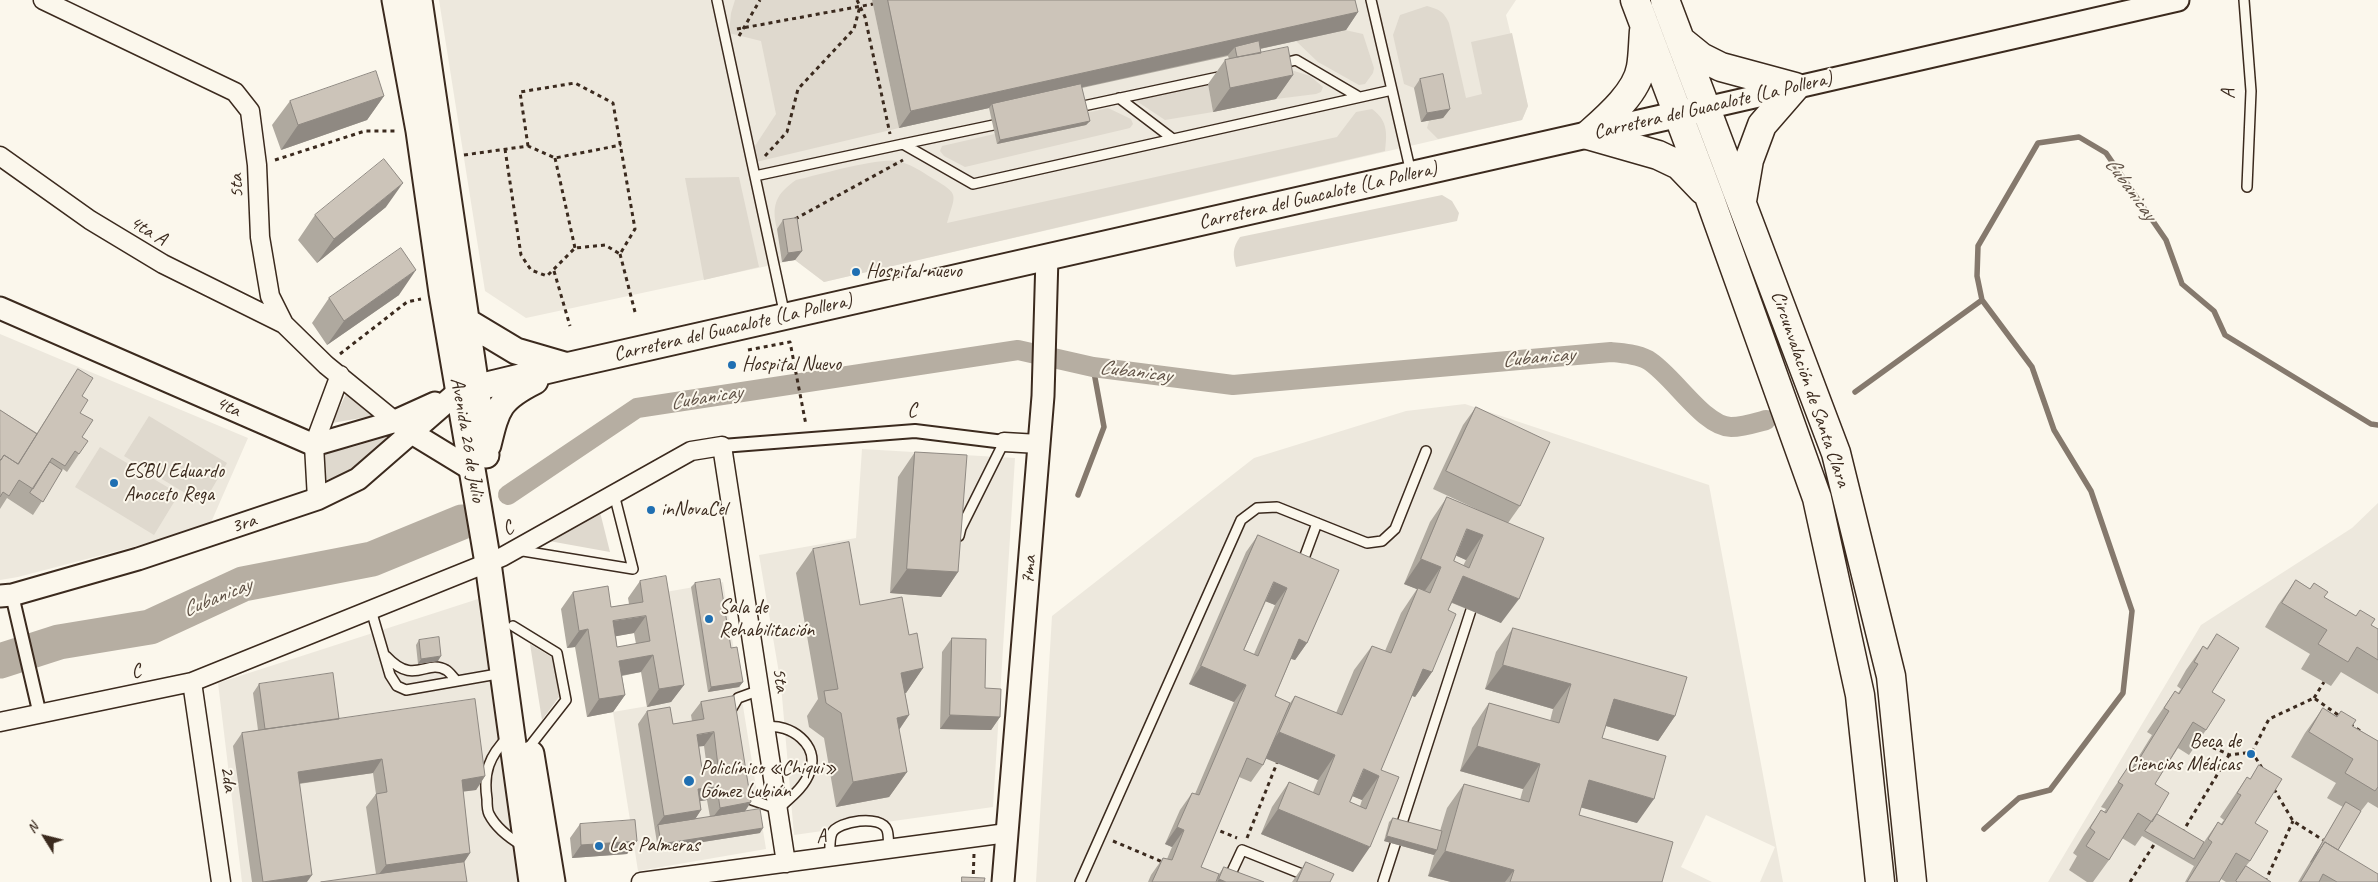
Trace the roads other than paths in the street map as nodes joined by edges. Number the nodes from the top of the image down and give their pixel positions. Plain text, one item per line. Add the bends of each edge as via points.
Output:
1 (43, 0) edge
2 (395, 0) edge
3 (419, 0) edge
4 (717, 0) edge
5 (1371, 0) edge
6 (1635, 0) edge
7 (1665, 0) edge
8 (2178, 0) edge
9 (2244, 0) edge
10 (1644, 25) junction
11 (1680, 40) junction
12 (1268, 66) edge
13 (1231, 74) edge
14 (1795, 88) junction
15 (1392, 90) junction
16 (1359, 97) junction
17 (1119, 98) junction
18 (1706, 108) junction
19 (1062, 110) edge
20 (1679, 114) junction
21 (1016, 120) edge
22 (1588, 135) junction
23 (1173, 139) junction
24 (903, 144) junction
25 (0, 156) edge
26 (1411, 175) junction
27 (755, 176) junction
28 (2247, 187) dead end
29 (1710, 199) junction
30 (1742, 201) junction
31 (1047, 257) junction
32 (0, 308) edge
33 (785, 316) junction
34 (466, 321) junction
35 (284, 324) junction
36 (566, 366) junction
37 (333, 370) junction
38 (467, 390) junction
39 (393, 422) junction
40 (412, 433) junction
41 (1004, 442) junction
42 (1039, 444) junction
43 (314, 445) junction
44 (722, 446) junction
45 (1426, 451) dead end
46 (481, 474) junction
47 (614, 494) junction
48 (318, 499) junction
49 (1317, 523) junction
50 (958, 547) edge
51 (498, 550) junction
52 (1303, 561) edge
53 (6, 595) edge
54 (371, 610) junction
55 (1471, 610) dead end
56 (513, 626) junction
57 (384, 654) junction
58 (503, 673) junction
59 (457, 681) junction
60 (192, 682) junction
61 (760, 690) junction
62 (38, 707) junction
63 (731, 721) edge
64 (0, 722) edge
65 (766, 727) junction
66 (520, 740) junction
67 (741, 783) edge
68 (778, 810) junction
69 (1007, 833) junction
70 (527, 849) junction
71 (889, 849) junction
72 (830, 857) junction
73 (786, 863) junction
74 (221, 882) edge
75 (532, 882) edge
76 (552, 882) edge
77 (641, 882) edge
78 (1003, 882) edge
79 (1080, 882) edge
80 (1227, 882) edge
81 (1322, 882) edge
82 (1383, 882) edge
83 (1880, 882) edge
84 (1912, 882) edge

1 - 35 street, 5ta via 235,92 250,111 257,165 260,237 268,288
2 - 38 main road, Avenida 26 de Julio via 419,132 442,293
3 - 34 main road, Avenida 26 de Julio
4 - 27 lane
5 - 15 lane
6 - 10 highway, Circunvalación de Santa Clara
7 - 11 highway, Circunvalación de Santa Clara
8 - 14 street, Carretera del Guacalote (La Pollera)
9 - 28 lane, A via 2251,91
10 - 20 highway, Circunvalación de Santa Clara
10 - 22 highway via 1641,69 1633,86 1611,115
11 - 14 highway via 1721,67
11 - 18 highway, Circunvalación de Santa Clara
12 - 16 lane via 1296,60
13 - 17 lane
14 - 18 street, Carretera del Guacalote (La Pollera)
14 - 30 highway via 1762,126 1749,160
15 - 16 lane
15 - 26 lane
16 - 23 lane
17 - 19 lane
17 - 23 lane
18 - 20 main road, Carretera del Guacalote (La Pollera)
18 - 30 highway, Circunvalación de Santa Clara
20 - 22 main road, Carretera del Guacalote (La Pollera)
20 - 29 highway, Circunvalación de Santa Clara
21 - 24 lane
22 - 26 main road, Carretera del Guacalote (La Pollera)
22 - 29 highway via 1658,155 1679,166
23 - 24 lane via 973,184
24 - 27 lane
25 - 35 street, 4ta A via 90,220 163,264
26 - 31 main road, Carretera del Guacalote (La Pollera)
27 - 33 lane
29 - 83 highway, Circunvalación de Santa Clara via 1817,498 1860,695
30 - 84 highway, Circunvalación de Santa Clara via 1836,453 1891,676
31 - 33 main road, Carretera del Guacalote (La Pollera)
31 - 42 street, 7ma
32 - 43 street, 4ta
33 - 36 main road, Carretera del Guacalote (La Pollera)
34 - 36 main road via 516,351
34 - 38 main road, Avenida 26 de Julio
35 - 37 street, 5ta
36 - 38 main road, Carretera del Guacalote (La Pollera)
36 - 46 main road via 511,393 496,415
37 - 39 street, 5ta
37 - 43 street
38 - 39 street
38 - 40 street, 3ra
38 - 46 main road, Avenida 26 de Julio
39 - 40 street, 5ta
39 - 43 street
40 - 46 street
40 - 48 street, 3ra via 358,479
41 - 42 street, C
41 - 44 street, C via 916,431
41 - 50 lane via 961,528
42 - 69 street, 7ma
43 - 48 street
44 - 47 street, C via 691,451
44 - 61 street, 5ta
45 - 49 lane via 1395,528 1382,541 1367,543
46 - 51 main road, Avenida 26 de Julio
47 - 51 street, C
47 - 51 lane via 633,569
48 - 53 street, 3ra via 138,559
49 - 52 lane
49 - 79 lane via 1277,507 1257,508 1241,520
51 - 54 street, C
51 - 56 main road, Avenida 26 de Julio
51 - 58 main road, Avenida 26 de Julio
53 - 62 street via 20,628
54 - 57 lane
54 - 60 street, C
55 - 82 lane
56 - 66 main road, Avenida 26 de Julio
56 - 66 lane via 557,653 566,700
57 - 59 lane via 406,671 434,667 445,669
57 - 59 lane via 390,675 397,686 406,690
58 - 59 lane
58 - 66 main road, Avenida 26 de Julio
60 - 62 street, C
60 - 74 street, 2da
61 - 63 lane via 738,698 730,713
61 - 65 street, 5ta
62 - 64 street, C
65 - 68 street, 5ta
65 - 68 lane via 786,728 798,734 811,756 812,769 806,781
66 - 70 main road, Avenida 26 de Julio
66 - 70 lane via 497,747 488,762 484,782 489,814 500,828
66 - 76 main road, Avenida 26 de Julio
67 - 68 lane via 745,794 752,800
68 - 73 street, 5ta
69 - 71 street, A
69 - 78 street, 7ma
70 - 75 main road, Avenida 26 de Julio
71 - 72 street, A
71 - 72 lane via 887,829 872,819 839,826 830,840
72 - 73 street, A
73 - 77 street, A
80 - 81 lane via 1242,850

